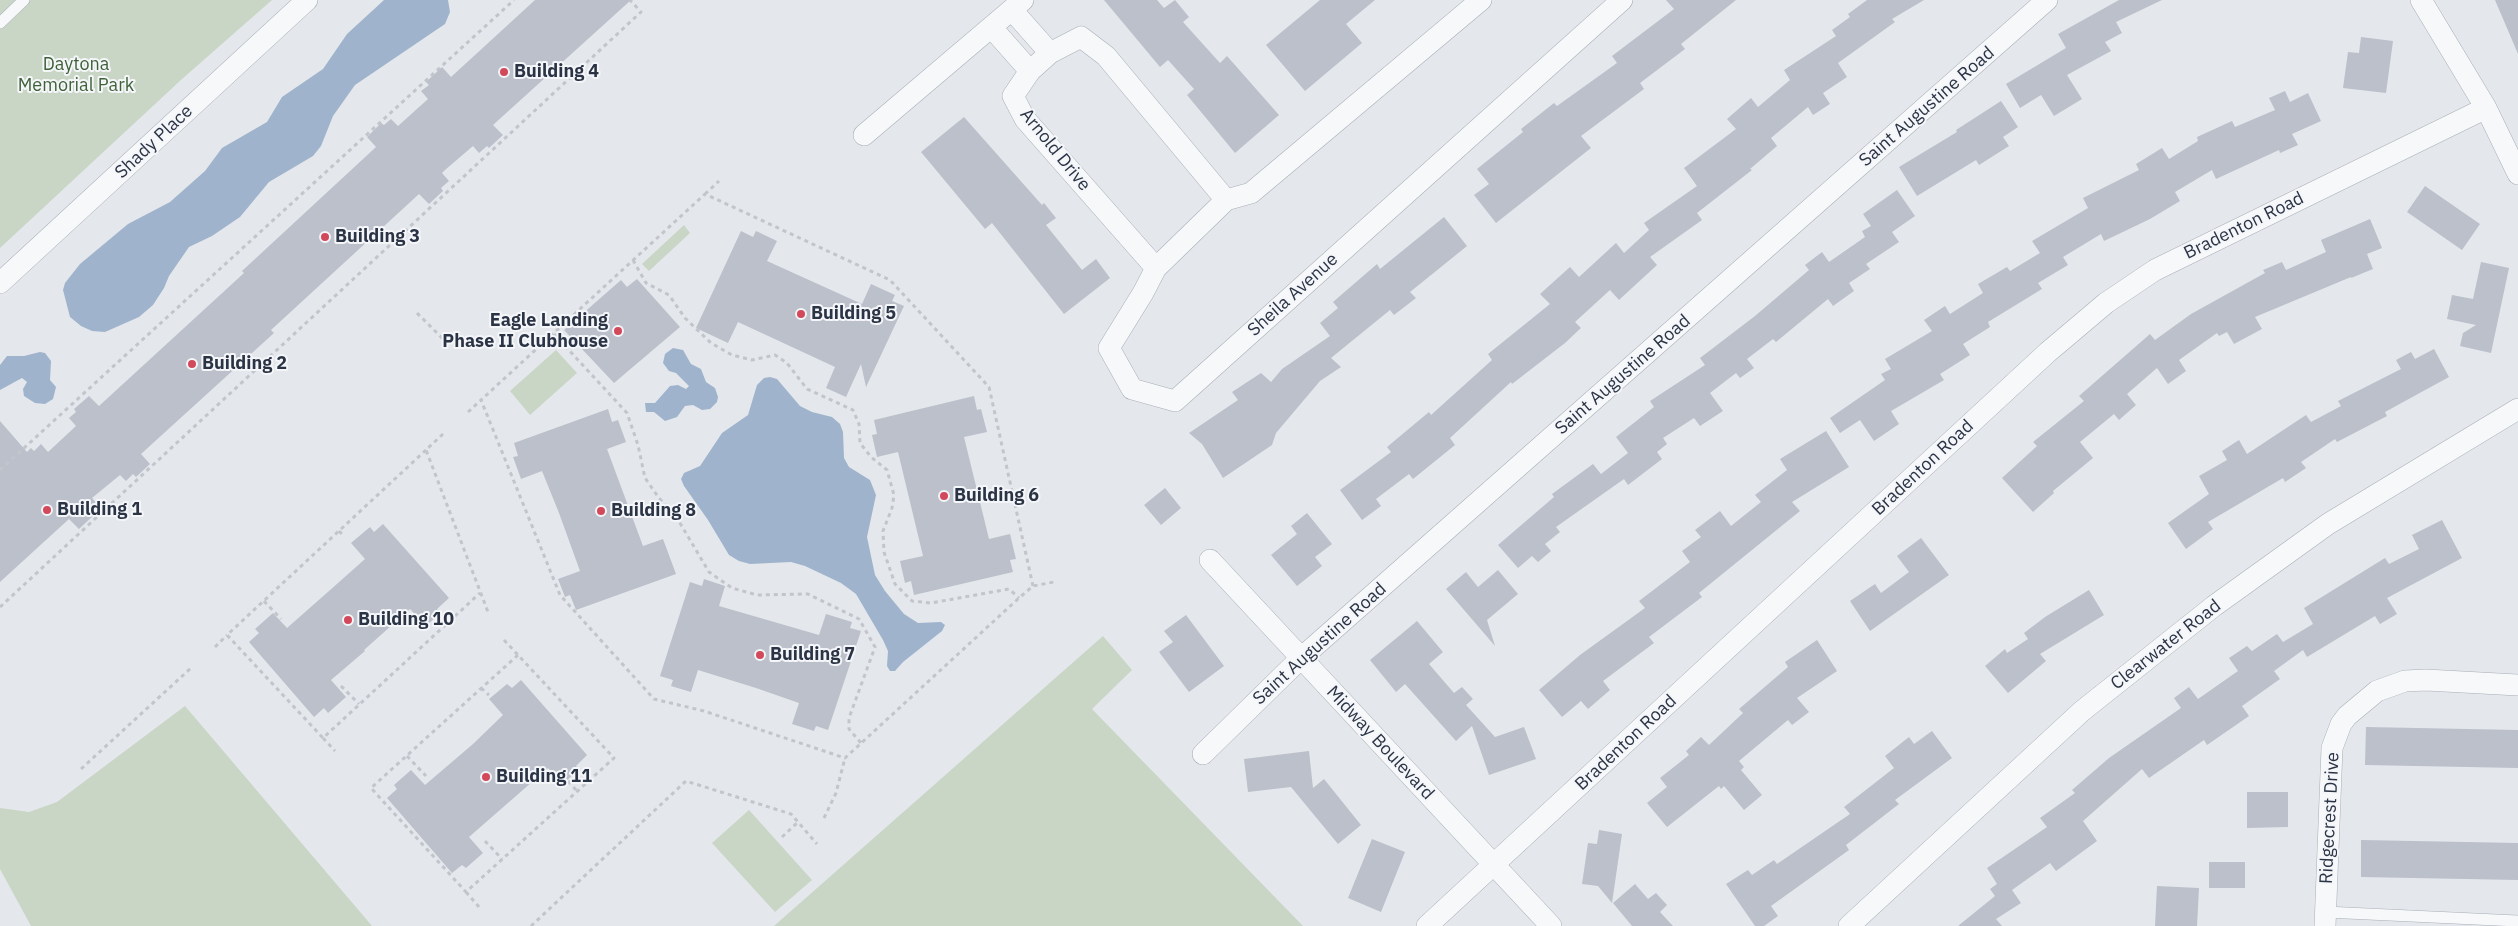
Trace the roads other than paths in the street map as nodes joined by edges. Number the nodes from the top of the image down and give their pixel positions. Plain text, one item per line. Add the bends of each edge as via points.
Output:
1 (24, 0) edge
2 (308, 0) edge
3 (1481, 0) edge
4 (1622, 0) edge
5 (2047, 0) edge
6 (2421, 0) edge
7 (1018, 5) edge
8 (0, 23) edge
9 (992, 28) junction
10 (1050, 53) junction
11 (1030, 71) junction
12 (2486, 108) junction
13 (864, 135) dead end
14 (2518, 174) edge
15 (1226, 200) junction
16 (1156, 268) junction
17 (0, 283) edge
18 (2518, 409) edge
19 (1210, 560) dead end
20 (1300, 659) junction
21 (2518, 685) edge
22 (1203, 754) dead end
23 (1494, 865) junction
24 (2325, 919) edge
25 (2518, 922) edge
26 (1427, 926) edge
27 (1551, 926) edge
28 (1849, 926) edge

1 - 8 lane
2 - 17 street, Shady Place
3 - 15 street via 1251,193
4 - 16 street, Sheila Avenue via 1175,401 1132,389 1109,348
5 - 20 street, Saint Augustine Road
6 - 12 street
7 - 9 street
7 - 10 street
9 - 11 street
9 - 13 street
10 - 11 street
10 - 15 street via 1081,37 1106,56
11 - 16 street, Arnold Drive via 1013,96 1025,119
12 - 14 street
12 - 23 street, Bradenton Road via 2156,270 2106,303 2048,352
15 - 16 street, Sheila Avenue
18 - 28 street, Clearwater Road via 2328,524 2214,606 2082,711
19 - 20 street, Midway Boulevard
20 - 22 street, Saint Augustine Road
20 - 23 street, Midway Boulevard
21 - 24 street, Ridgecrest Drive via 2405,681 2377,691 2347,716 2332,748
23 - 26 street, Bradenton Road
23 - 27 street, Midway Boulevard
24 - 25 lane

